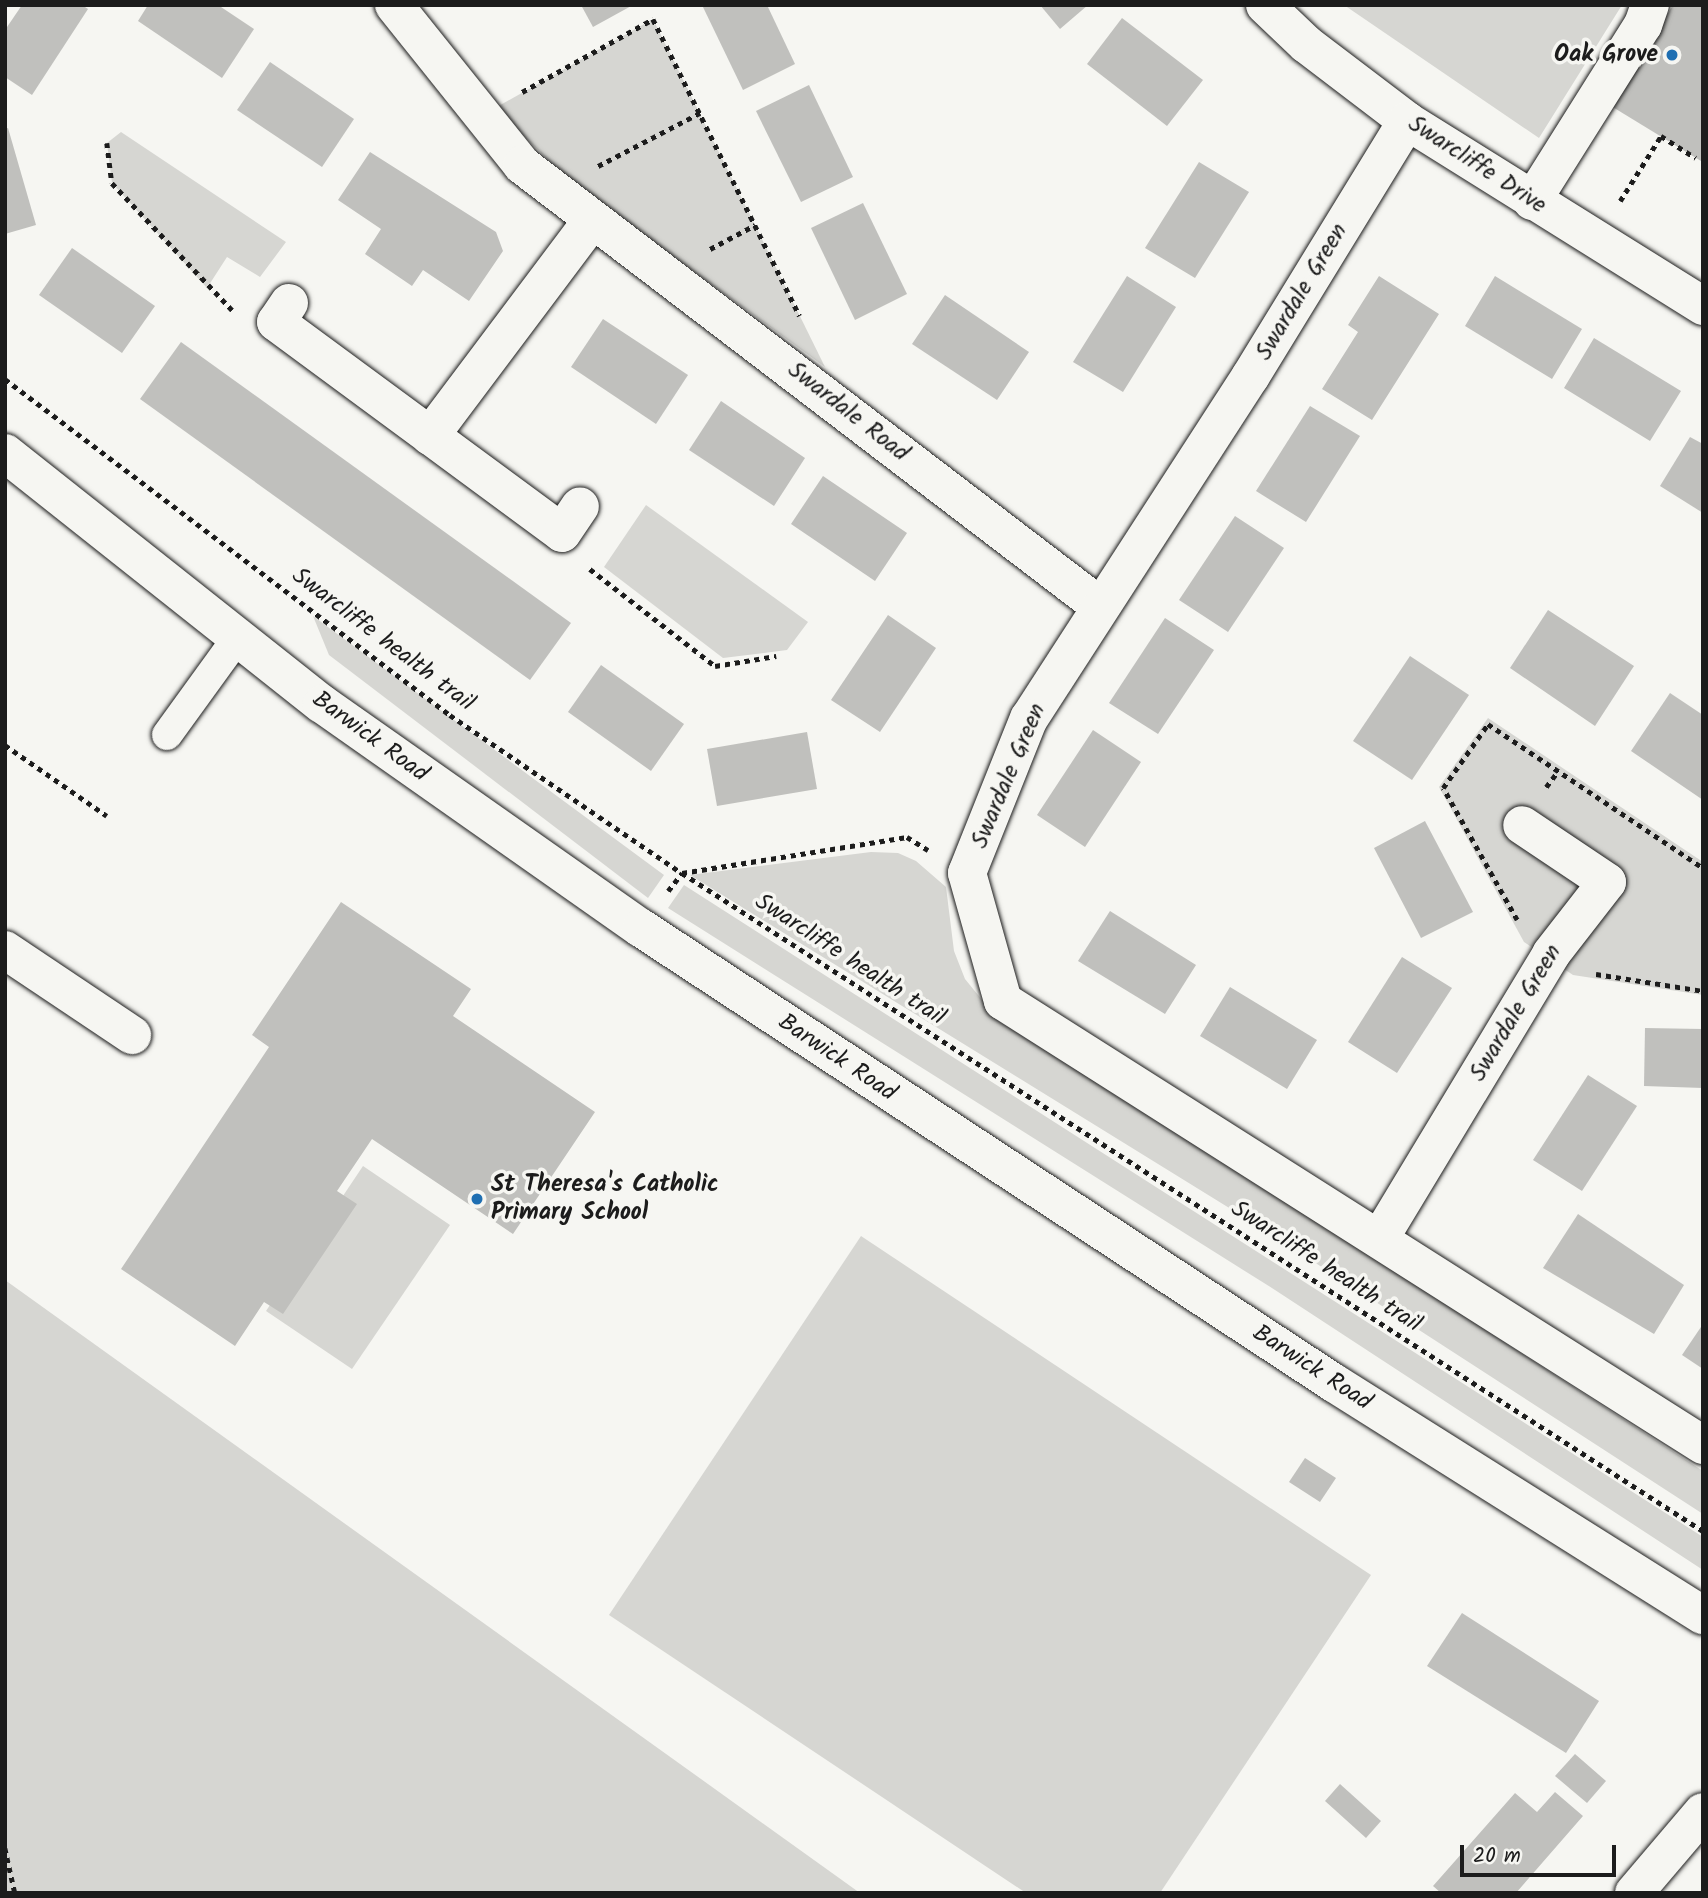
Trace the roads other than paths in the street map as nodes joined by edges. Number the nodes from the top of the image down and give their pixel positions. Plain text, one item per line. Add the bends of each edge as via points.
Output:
1 (394, 5) edge
2 (1265, 5) edge
3 (1650, 5) edge
4 (1407, 121) junction
5 (1532, 201) junction
6 (593, 219) junction
7 (1703, 306) edge
8 (283, 313) road end
9 (430, 436) junction
10 (5, 453) edge
11 (571, 520) road end
12 (1101, 607) junction
13 (238, 637) junction
14 (167, 734) dead end
15 (1522, 825) dead end
16 (5, 950) edge
17 (132, 1035) dead end
18 (1380, 1238) junction
19 (1703, 1446) edge
20 (1703, 1615) edge
21 (1703, 1812) edge
22 (1634, 1893) edge

1 - 6 street, Swardale Road via 522,165
2 - 4 street, Swarcliffe Drive via 1306,44
3 - 5 street via 1643,25
4 - 5 street, Swarcliffe Drive
4 - 12 street, Swardale Green via 1251,377
5 - 7 street, Swarcliffe Drive
6 - 9 street
6 - 12 street, Swardale Road
8 - 9 street
9 - 11 street
10 - 13 street, Barwick Road
12 - 18 street, Swardale Green via 1029,718 967,873 1003,1001
13 - 14 lane
13 - 20 street, Barwick Road via 322,704 641,928 1334,1383
15 - 18 street, Swardale Green via 1607,882 1557,945
16 - 17 street
18 - 19 street, Swardale Green
21 - 22 street

